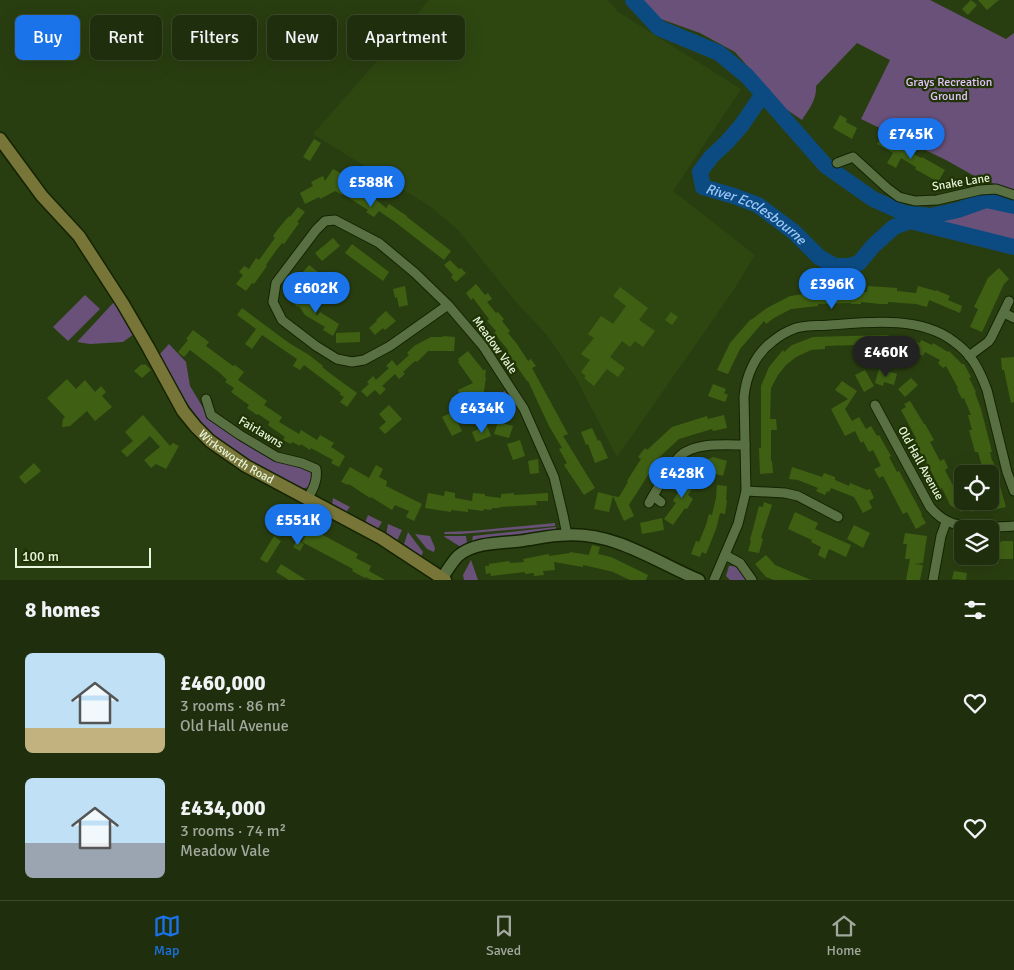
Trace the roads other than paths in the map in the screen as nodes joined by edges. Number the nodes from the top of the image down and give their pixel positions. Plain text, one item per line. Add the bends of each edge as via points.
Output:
1 (0, 139) edge
2 (837, 163) dead end
3 (1014, 196) edge
4 (1009, 301) dead end
5 (448, 305) junction
6 (1004, 313) junction
7 (1014, 318) edge
8 (969, 356) junction
9 (206, 399) dead end
10 (875, 405) dead end
11 (745, 445) junction
12 (746, 491) junction
13 (1014, 491) edge
14 (308, 498) junction
15 (654, 500) dead end
16 (838, 517) dead end
17 (946, 522) junction
18 (1014, 526) edge
19 (567, 534) junction
20 (725, 555) junction
21 (444, 579) edge
22 (699, 580) edge
23 (714, 580) edge
24 (752, 580) edge
25 (933, 580) edge

1 - 14 main road, Wirksworth Road via 42,196 79,236 123,304 183,411 196,427 246,466
2 - 3 street, Snake Lane via 853,157 899,197 915,200 937,200 996,189
4 - 6 street
5 - 5 street, Meadow Vale via 379,243 335,220 325,221 316,230 276,284 273,302 282,320 316,346 337,359 352,362 364,360 390,346
5 - 19 street, Meadow Vale via 483,346 524,409 554,477
6 - 7 street
6 - 8 street via 988,342
8 - 11 street via 953,340 917,325 869,322 797,328 772,341 752,366 744,397
8 - 13 street via 979,369 987,390
9 - 14 street, Fairlawns via 211,414 240,435 277,457 316,470
10 - 17 street, Old Hall Avenue via 930,507
11 - 12 street
11 - 15 street via 699,446 681,455 670,468
12 - 16 street via 798,496
12 - 20 street via 738,524
14 - 21 main road, Wirksworth Road via 381,538
17 - 18 street via 965,526
17 - 25 street via 940,536
19 - 21 street, Wirksworth Road via 482,545 456,558
19 - 22 street, Wirksworth Road via 622,544
20 - 23 street
20 - 24 street via 740,563

